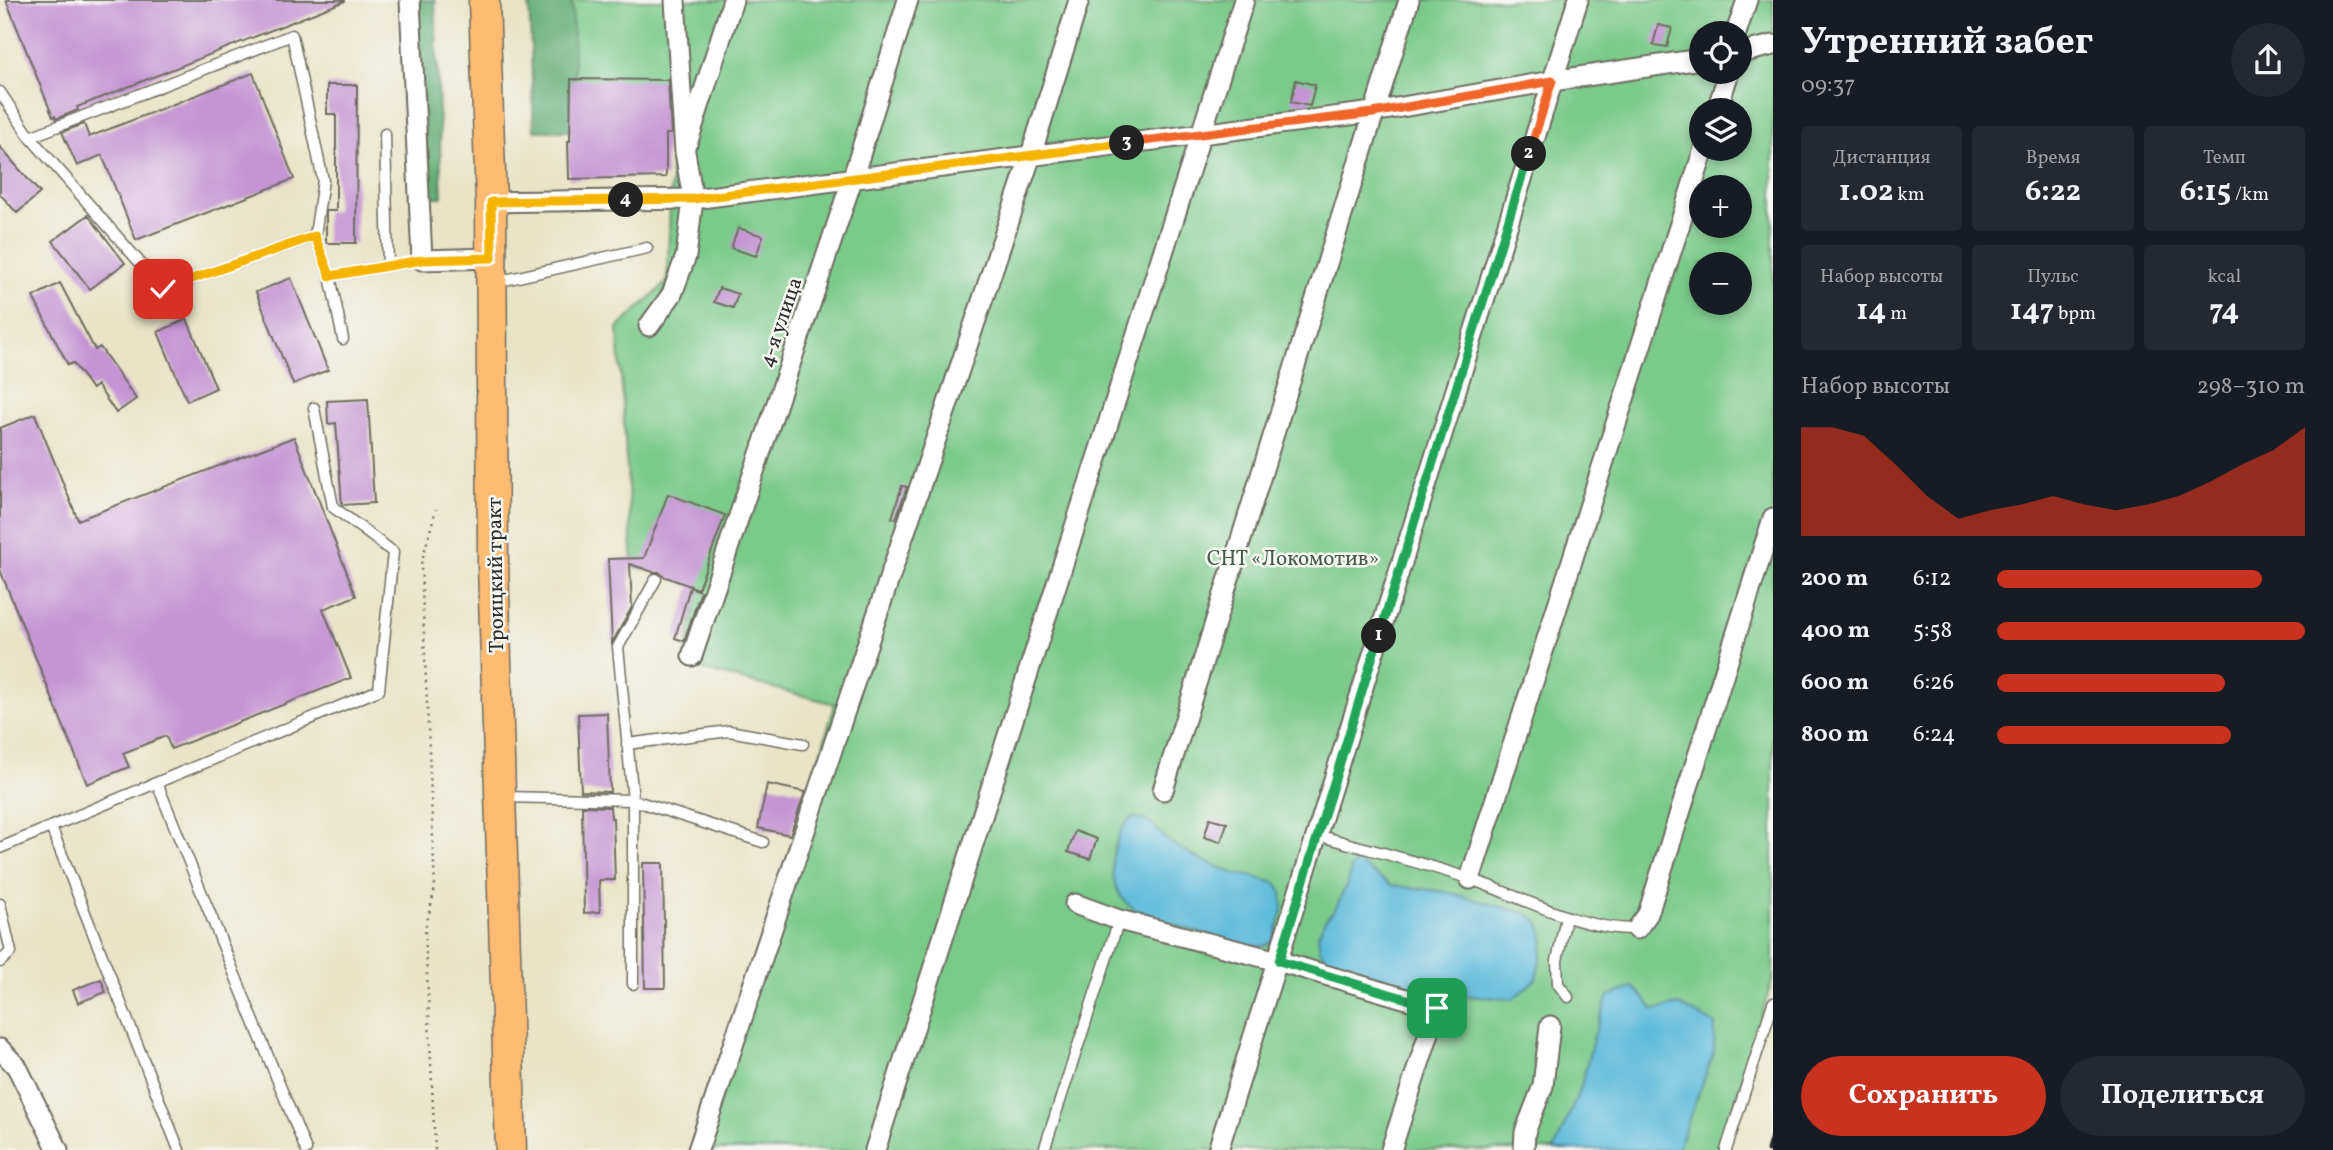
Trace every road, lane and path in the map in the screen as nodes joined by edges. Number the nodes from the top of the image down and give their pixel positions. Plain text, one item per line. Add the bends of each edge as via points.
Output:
1 (410, 0) edge
2 (484, 0) edge
3 (675, 0) edge
4 (733, 0) edge
5 (908, 0) edge
6 (1079, 0) edge
7 (1244, 0) edge
8 (1409, 0) edge
9 (1578, 0) edge
10 (1747, 0) edge
11 (1740, 21) edge
12 (1773, 45) edge
13 (1752, 50) edge
14 (1689, 61) edge
15 (1552, 81) junction
16 (0, 92) edge
17 (1373, 113) junction
18 (385, 134) dead end
19 (1202, 134) junction
20 (30, 137) junction
21 (685, 152) junction
22 (1031, 155) junction
23 (1700, 161) edge
24 (853, 177) junction
25 (693, 199) junction
26 (491, 202) junction
27 (315, 236) junction
28 (647, 248) dead end
29 (422, 260) junction
30 (388, 266) junction
31 (492, 270) junction
32 (330, 276) junction
33 (649, 326) dead end
34 (344, 339) dead end
35 (314, 408) dead end
36 (436, 509) dead end
37 (1773, 518) edge
38 (656, 579) dead end
39 (692, 656) dead end
40 (627, 744) junction
41 (803, 744) dead end
42 (157, 783) junction
43 (1163, 790) dead end
44 (501, 797) junction
45 (633, 800) junction
46 (51, 827) junction
47 (1317, 835) junction
48 (763, 842) dead end
49 (0, 848) edge
50 (1470, 879) junction
51 (0, 904) edge
52 (1075, 904) dead end
53 (1566, 917) junction
54 (1119, 920) junction
55 (1637, 929) joint
56 (1279, 961) junction
57 (0, 962) edge
58 (633, 984) dead end
59 (1568, 997) dead end
60 (1773, 1003) edge
61 (1550, 1026) dead end
62 (0, 1049) edge
63 (58, 1150) edge
64 (178, 1150) edge
65 (306, 1150) edge
66 (435, 1150) edge
67 (511, 1150) edge
68 (698, 1150) edge
69 (875, 1150) edge
70 (1044, 1150) edge
71 (1218, 1150) edge
72 (1391, 1150) edge
73 (1524, 1150) edge
74 (1727, 1150) edge

1 - 29 street
2 - 26 main road, Троицкий тракт
3 - 21 street
4 - 21 street
5 - 24 street, 4-я улица
6 - 22 street
7 - 19 street
8 - 17 street
9 - 15 street
10 - 11 street
12 - 13 street
14 - 15 street
15 - 17 street
15 - 47 street
16 - 20 lane
17 - 19 street
17 - 43 street
18 - 30 lane
19 - 22 street
19 - 69 street
20 - 27 lane via 163,289
20 - 27 lane via 292,35 323,180
21 - 25 street
22 - 24 street
22 - 68 street
23 - 50 street
24 - 25 street
24 - 39 street, 4-я улица
25 - 26 street
25 - 33 street via 686,256 672,294
26 - 31 main road, Троицкий тракт
27 - 32 lane
28 - 31 lane
29 - 30 lane
29 - 31 street
30 - 32 lane
31 - 44 main road, Троицкий тракт via 493,564
32 - 34 lane
35 - 42 lane via 333,507 393,552 379,690
36 - 66 path via 421,564 435,888 425,930
37 - 55 street via 1648,914
38 - 40 lane via 618,647
40 - 41 lane via 729,731
40 - 45 lane
42 - 46 lane
42 - 65 lane
44 - 45 lane
44 - 67 main road, Троицкий тракт
45 - 48 lane
45 - 58 lane
46 - 49 lane
46 - 64 lane
47 - 50 lane
47 - 56 street
50 - 53 lane
51 - 57 lane via 12,952
52 - 54 street
53 - 55 lane via 1618,930
53 - 59 lane via 1557,961 1558,984
54 - 56 street
54 - 70 lane
56 - 71 street
56 - 72 street via 1437,1008
60 - 74 lane
61 - 73 street via 1543,1086 1525,1132
62 - 63 street via 17,1067

